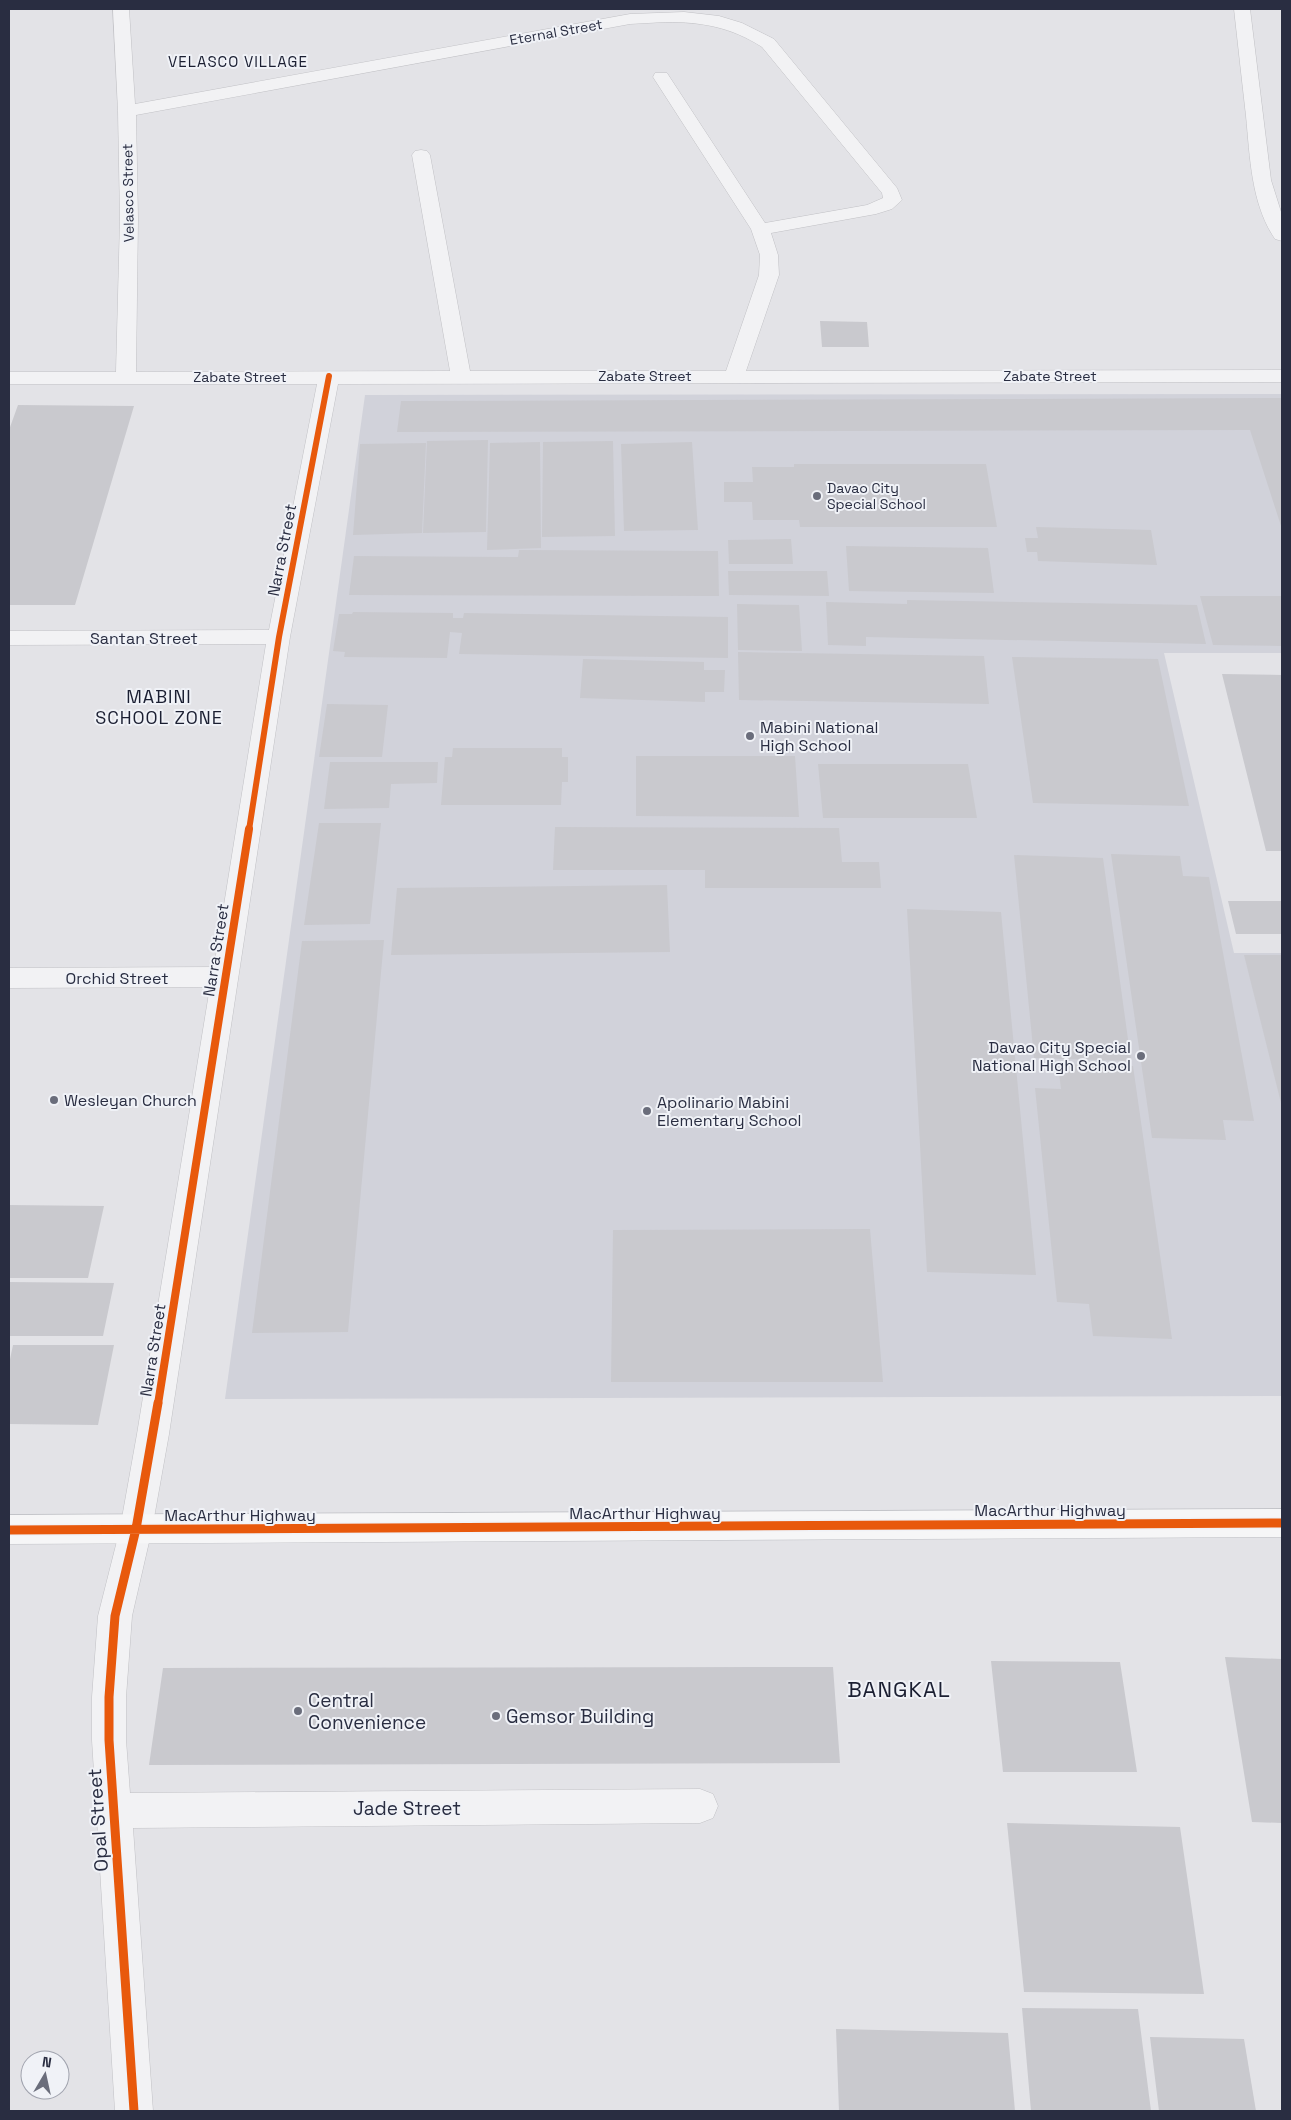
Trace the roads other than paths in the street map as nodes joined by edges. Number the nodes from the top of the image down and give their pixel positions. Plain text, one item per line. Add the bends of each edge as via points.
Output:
1 (121, 9) edge
2 (1242, 9) edge
3 (660, 77) dead end
4 (127, 111) junction
5 (421, 155) dead end
6 (760, 229) junction
7 (1282, 236) edge
8 (329, 376) junction
9 (461, 376) junction
10 (734, 376) junction
11 (1282, 376) edge
12 (126, 377) junction
13 (9, 378) edge
14 (279, 637) junction
15 (9, 638) edge
16 (226, 977) junction
17 (9, 978) edge
18 (1282, 1523) edge
19 (136, 1529) junction
20 (9, 1530) edge
21 (700, 1806) dead end
22 (114, 1811) junction
23 (134, 2111) edge

1 - 4 street, Velasco Street
2 - 7 street via 1262,180
3 - 6 street
4 - 6 street, Eternal Street via 630,19 677,16 710,19 735,24 768,43 891,192 893,200 870,210
4 - 12 street, Velasco Street
5 - 9 street
6 - 10 street via 769,255 769,275
8 - 9 street, Zabate Street
8 - 12 street, Zabate Street
8 - 14 street, Narra Street
9 - 10 street, Zabate Street
10 - 11 street, Zabate Street
12 - 13 street, Zabate Street
14 - 15 street, Santan Street
14 - 16 street, Narra Street
16 - 17 street, Orchid Street
16 - 19 street, Narra Street
18 - 19 main road, MacArthur Highway
19 - 20 main road, MacArthur Highway
19 - 22 street, Opal Street via 115,1616 112,1650 109,1740
21 - 22 street, Jade Street
22 - 23 street, Opal Street

